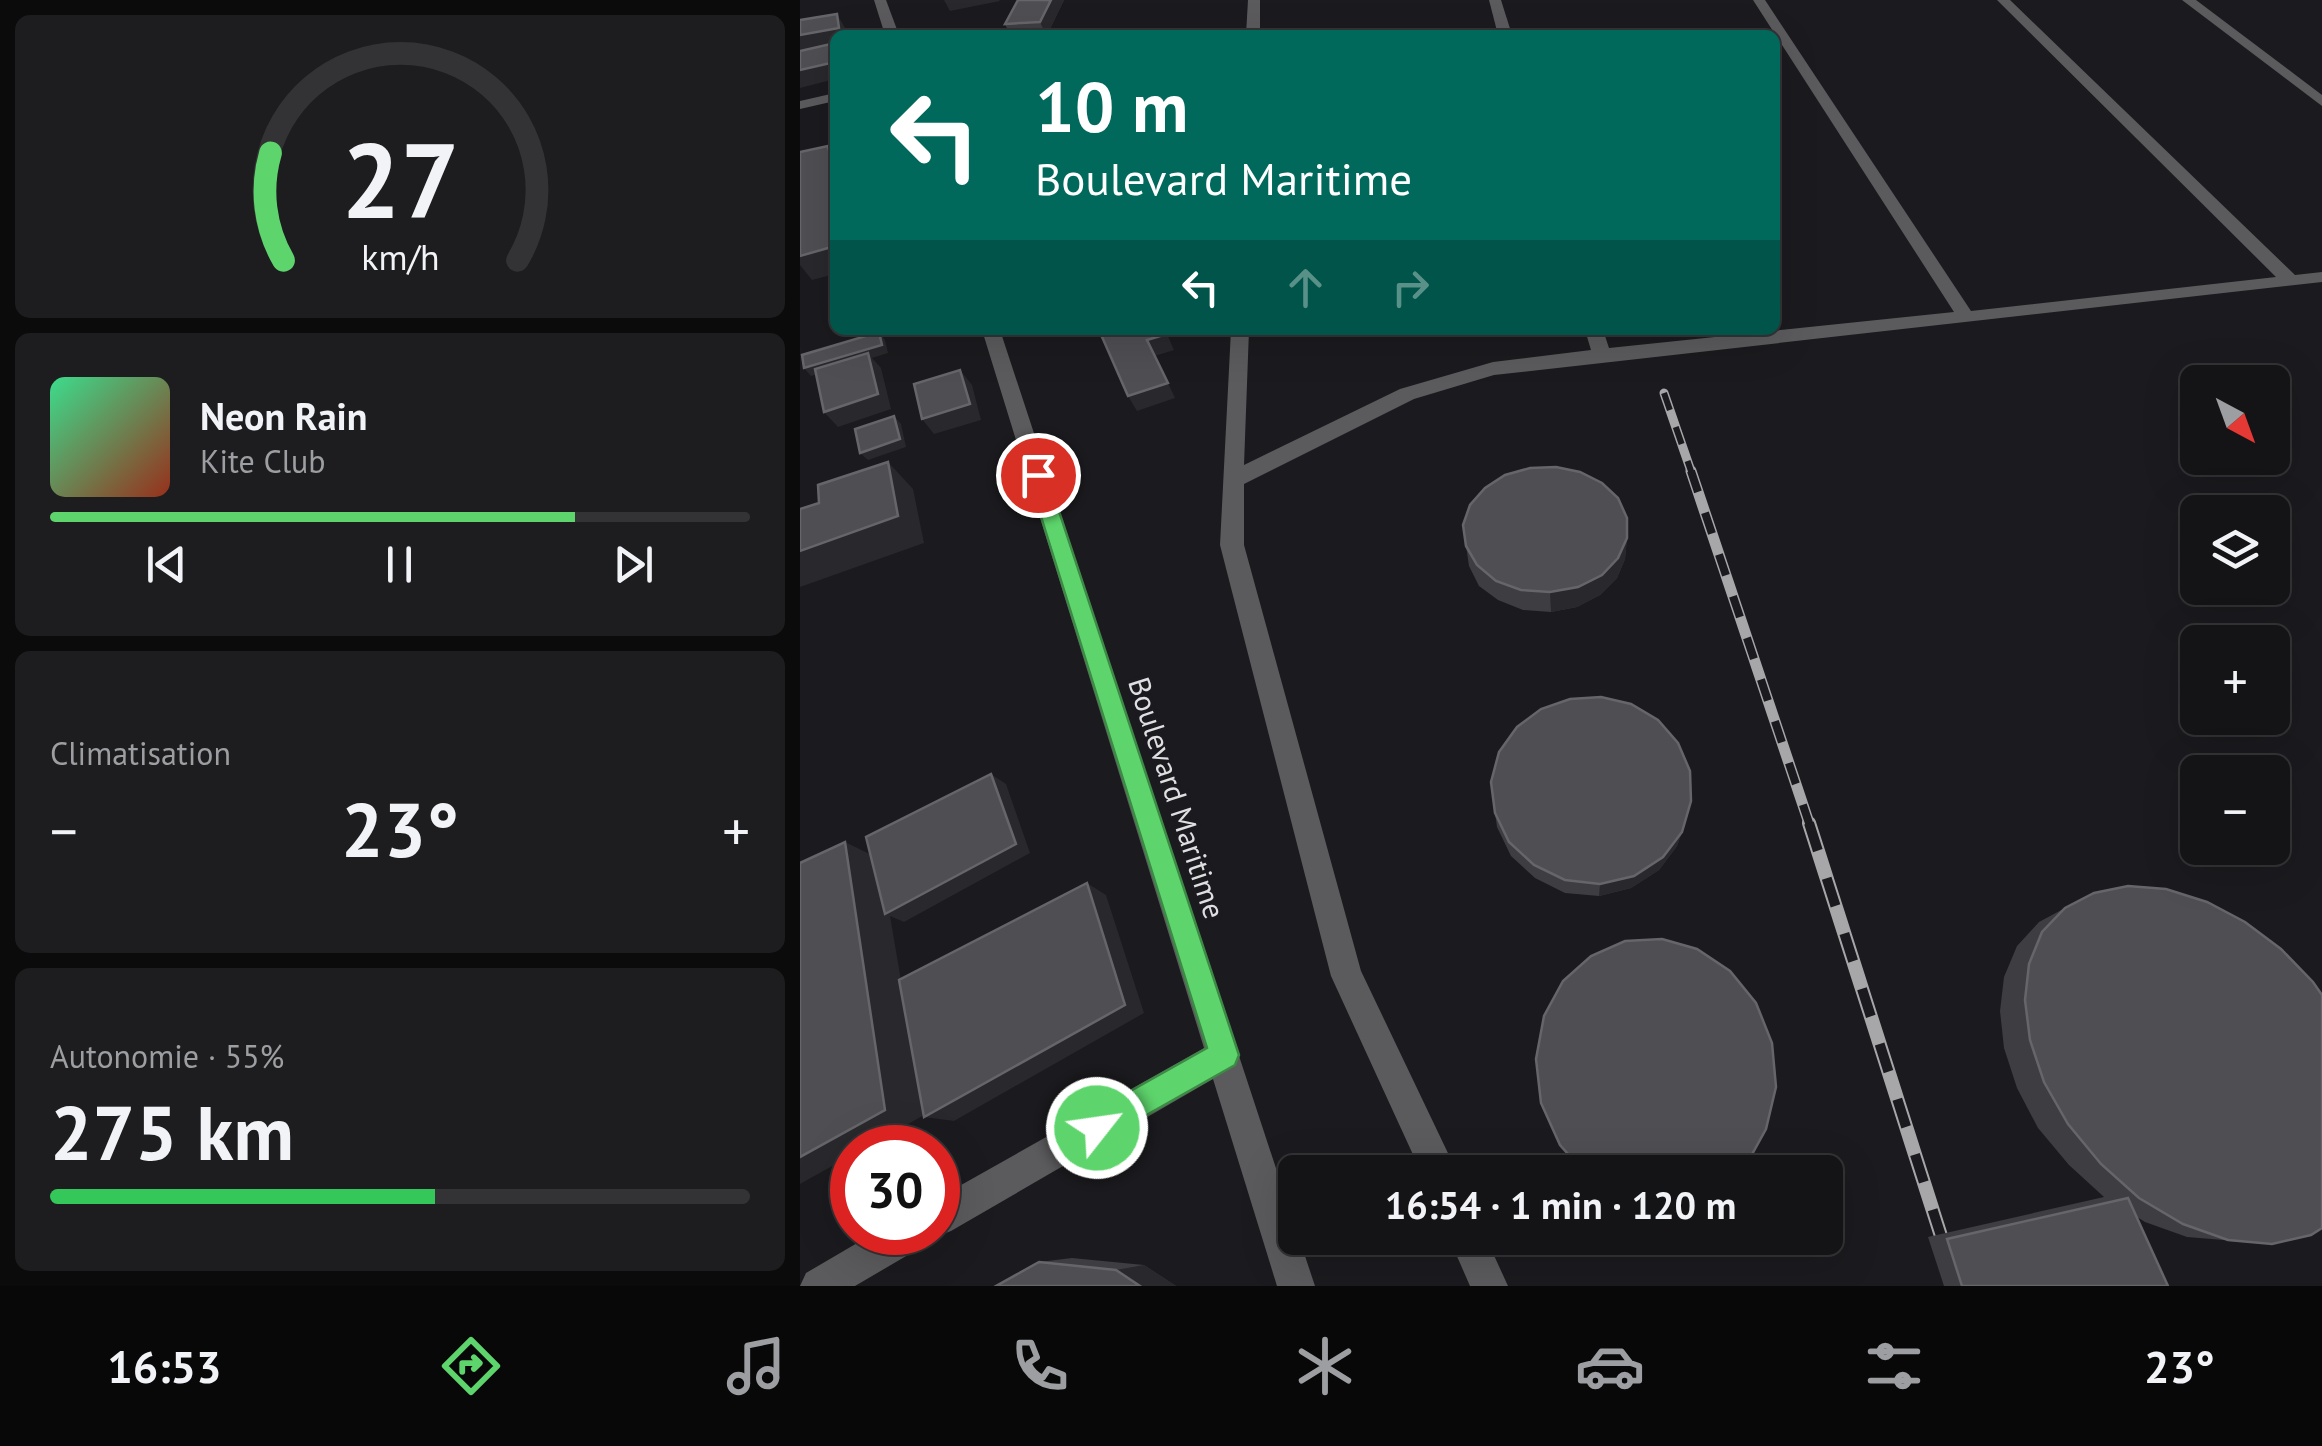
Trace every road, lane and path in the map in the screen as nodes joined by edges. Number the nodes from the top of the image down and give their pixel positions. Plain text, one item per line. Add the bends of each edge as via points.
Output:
1 (880, 0) edge
2 (1254, 0) edge
3 (1495, 0) edge
4 (1760, 0) edge
5 (2003, 0) edge
6 (2188, 0) edge
7 (890, 30) edge
8 (1252, 30) edge
9 (1504, 30) edge
10 (1780, 30) edge
11 (1780, 31) edge
12 (830, 98) edge
13 (2322, 102) edge
14 (800, 104) edge
15 (2322, 277) edge
16 (2292, 280) junction
17 (1966, 316) junction
18 (993, 335) edge
19 (1240, 335) edge
20 (1596, 335) edge
21 (1602, 356) junction
22 (1233, 480) junction
23 (1224, 1055) junction
24 (1431, 1155) edge
25 (960, 1205) edge
26 (872, 1255) edge
27 (1475, 1255) edge
28 (818, 1286) edge
29 (1296, 1286) edge
30 (1489, 1286) edge

1 - 7 street
2 - 8 street
3 - 9 street
4 - 10 street
5 - 16 street
6 - 13 street
11 - 17 street
12 - 14 street
15 - 16 street
16 - 17 street
17 - 21 street
18 - 23 street, Boulevard Maritime
19 - 22 street
20 - 21 street
21 - 22 street via 1493,369 1408,394
22 - 24 street via 1232,545 1346,976
23 - 25 street
23 - 29 street, Boulevard Maritime
26 - 28 street
27 - 30 street

